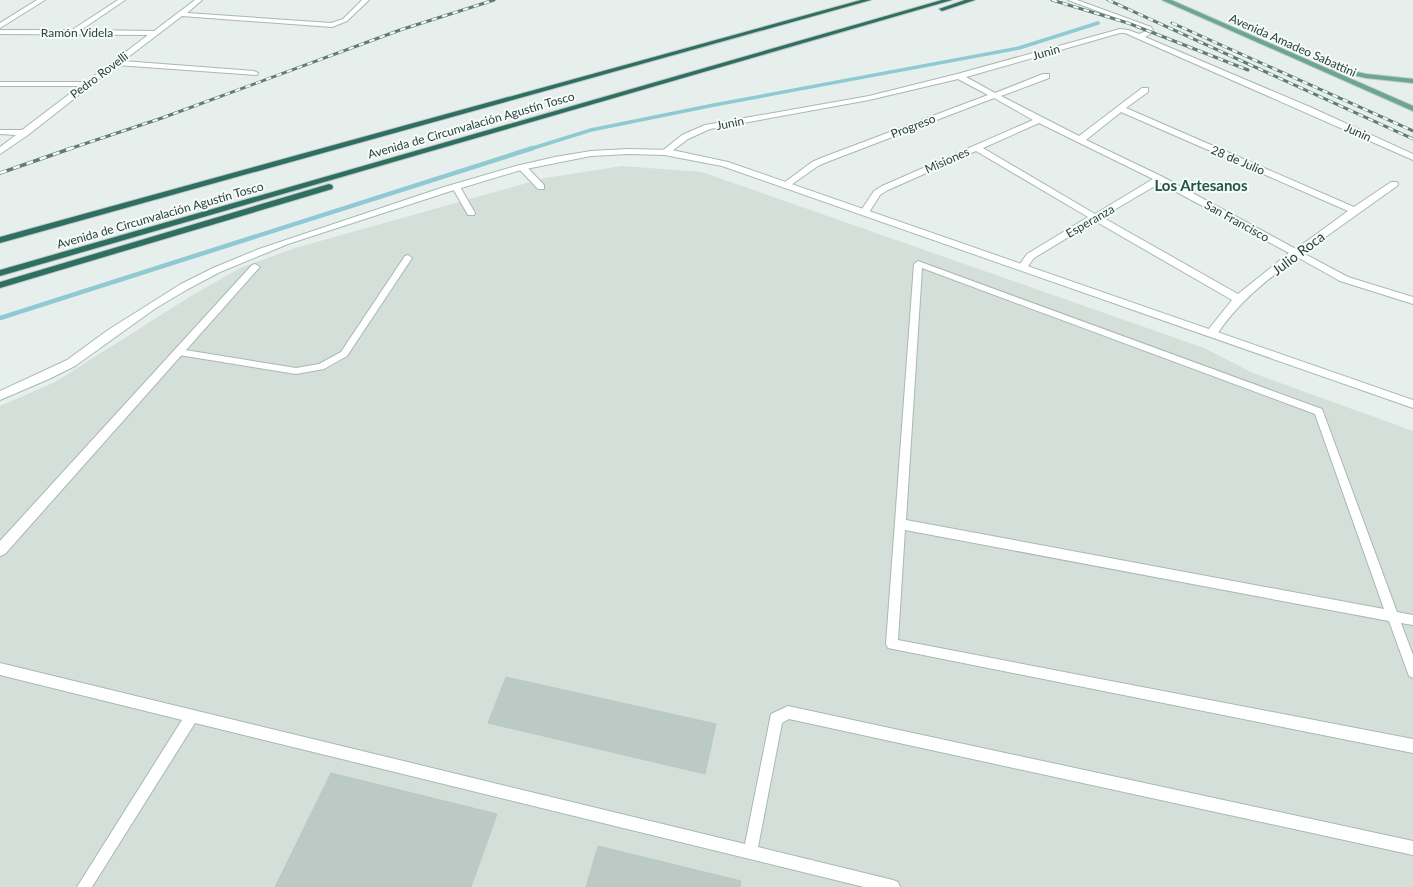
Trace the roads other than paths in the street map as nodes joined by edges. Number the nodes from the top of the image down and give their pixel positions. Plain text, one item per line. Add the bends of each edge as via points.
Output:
1 (42, 0) edge
2 (122, 0) edge
3 (198, 0) edge
4 (366, 0) edge
5 (846, 0) edge
6 (868, 0) edge
7 (949, 0) edge
8 (972, 0) edge
9 (1071, 0) edge
10 (1164, 0) edge
11 (1173, 0) edge
12 (179, 14) junction
13 (0, 26) edge
14 (0, 32) edge
15 (74, 32) junction
16 (155, 33) junction
17 (1140, 36) junction
18 (115, 63) junction
19 (254, 73) dead end
20 (960, 76) junction
21 (1046, 76) dead end
22 (1413, 81) edge
23 (0, 84) edge
24 (87, 84) junction
25 (1145, 90) dead end
26 (628, 92) junction
27 (993, 96) junction
28 (516, 97) junction
29 (575, 108) junction
30 (1413, 109) edge
31 (1121, 110) junction
32 (1039, 120) junction
33 (0, 132) edge
34 (25, 133) junction
35 (1080, 140) junction
36 (975, 147) junction
37 (0, 151) edge
38 (665, 152) junction
39 (1413, 157) edge
40 (523, 168) junction
41 (1160, 179) junction
42 (1394, 184) dead end
43 (785, 185) junction
44 (541, 186) dead end
45 (456, 187) junction
46 (1356, 211) junction
47 (865, 212) junction
48 (472, 213) dead end
49 (1096, 218) junction
50 (0, 240) edge
51 (1296, 253) junction
52 (408, 258) dead end
53 (1022, 267) junction
54 (255, 268) dead end
55 (0, 273) edge
56 (0, 285) edge
57 (1238, 299) junction
58 (1413, 301) edge
59 (1212, 333) junction
60 (179, 352) junction
61 (26, 385) junction
62 (0, 390) edge
63 (0, 396) edge
64 (1413, 404) edge
65 (900, 524) junction
66 (20, 527) junction
67 (0, 539) edge
68 (0, 550) edge
69 (1393, 616) junction
70 (1413, 620) edge
71 (0, 669) edge
72 (1413, 672) edge
73 (192, 716) junction
74 (1413, 746) edge
75 (1413, 848) edge
76 (750, 852) junction
77 (84, 887) edge
78 (893, 887) edge

1 - 13 street
2 - 15 street
3 - 12 street, Pedro Rovelli
4 - 12 street via 342,23 332,26
5 - 28 highway via 591,70
6 - 28 highway, Avenida de Circunvalación Agustín Tosco
7 - 26 highway, Avenida de Circunvalación Agustín Tosco
8 - 26 highway via 731,70
9 - 17 street via 1149,28 1150,32
10 - 30 main road, Avenida Amadeo Sabattini
11 - 22 main road via 1324,64 1366,76
12 - 16 street, Pedro Rovelli
14 - 15 street, Ramón Videla
15 - 16 street, Ramón Videla
16 - 18 street, Pedro Rovelli
17 - 20 street, Junin via 1120,31
17 - 39 street, Junin
18 - 19 street
18 - 24 street, Pedro Rovelli
20 - 27 street, San Francisco
20 - 38 street, Junin via 869,98 708,127 685,137
21 - 27 street, Progreso
23 - 24 street
24 - 34 street, Pedro Rovelli
25 - 31 street
26 - 29 highway, Avenida de Circunvalación Agustín Tosco
27 - 32 street, San Francisco
27 - 43 street, Progreso via 824,160
28 - 50 highway, Avenida de Circunvalación Agustín Tosco
29 - 55 highway, Avenida de Circunvalación Agustín Tosco
29 - 56 highway via 486,141
31 - 35 street
31 - 46 street, 28 de Julio
32 - 35 street, San Francisco
32 - 36 street, Misiones
33 - 34 street
34 - 37 street, Pedro Rovelli
35 - 41 street, San Francisco
36 - 47 street, Misiones via 885,188 877,193
36 - 49 street
38 - 40 street via 607,152 573,156
38 - 43 street via 700,158
40 - 44 lane
40 - 45 street
41 - 49 street, Esperanza
41 - 51 street, San Francisco
42 - 46 street, Julio Roca
43 - 47 street
45 - 48 lane
45 - 61 street via 286,241 228,265 164,299 69,364
46 - 51 street, Julio Roca
47 - 53 street
49 - 53 street, Esperanza via 1030,256
49 - 57 street
51 - 57 street, Julio Roca
51 - 58 street, San Francisco via 1344,279
52 - 60 lane via 344,354 321,367 296,371
53 - 59 street
54 - 60 street
57 - 59 street, Julio Roca via 1222,316
59 - 64 street
60 - 66 street
61 - 62 street
61 - 63 street
65 - 69 lane
65 - 69 lane via 918,264 1319,412
65 - 74 lane via 892,644
66 - 67 street
66 - 68 street
69 - 70 lane
69 - 72 lane
71 - 73 lane
73 - 76 lane
73 - 77 lane
75 - 76 lane via 788,712 776,719
76 - 78 lane

